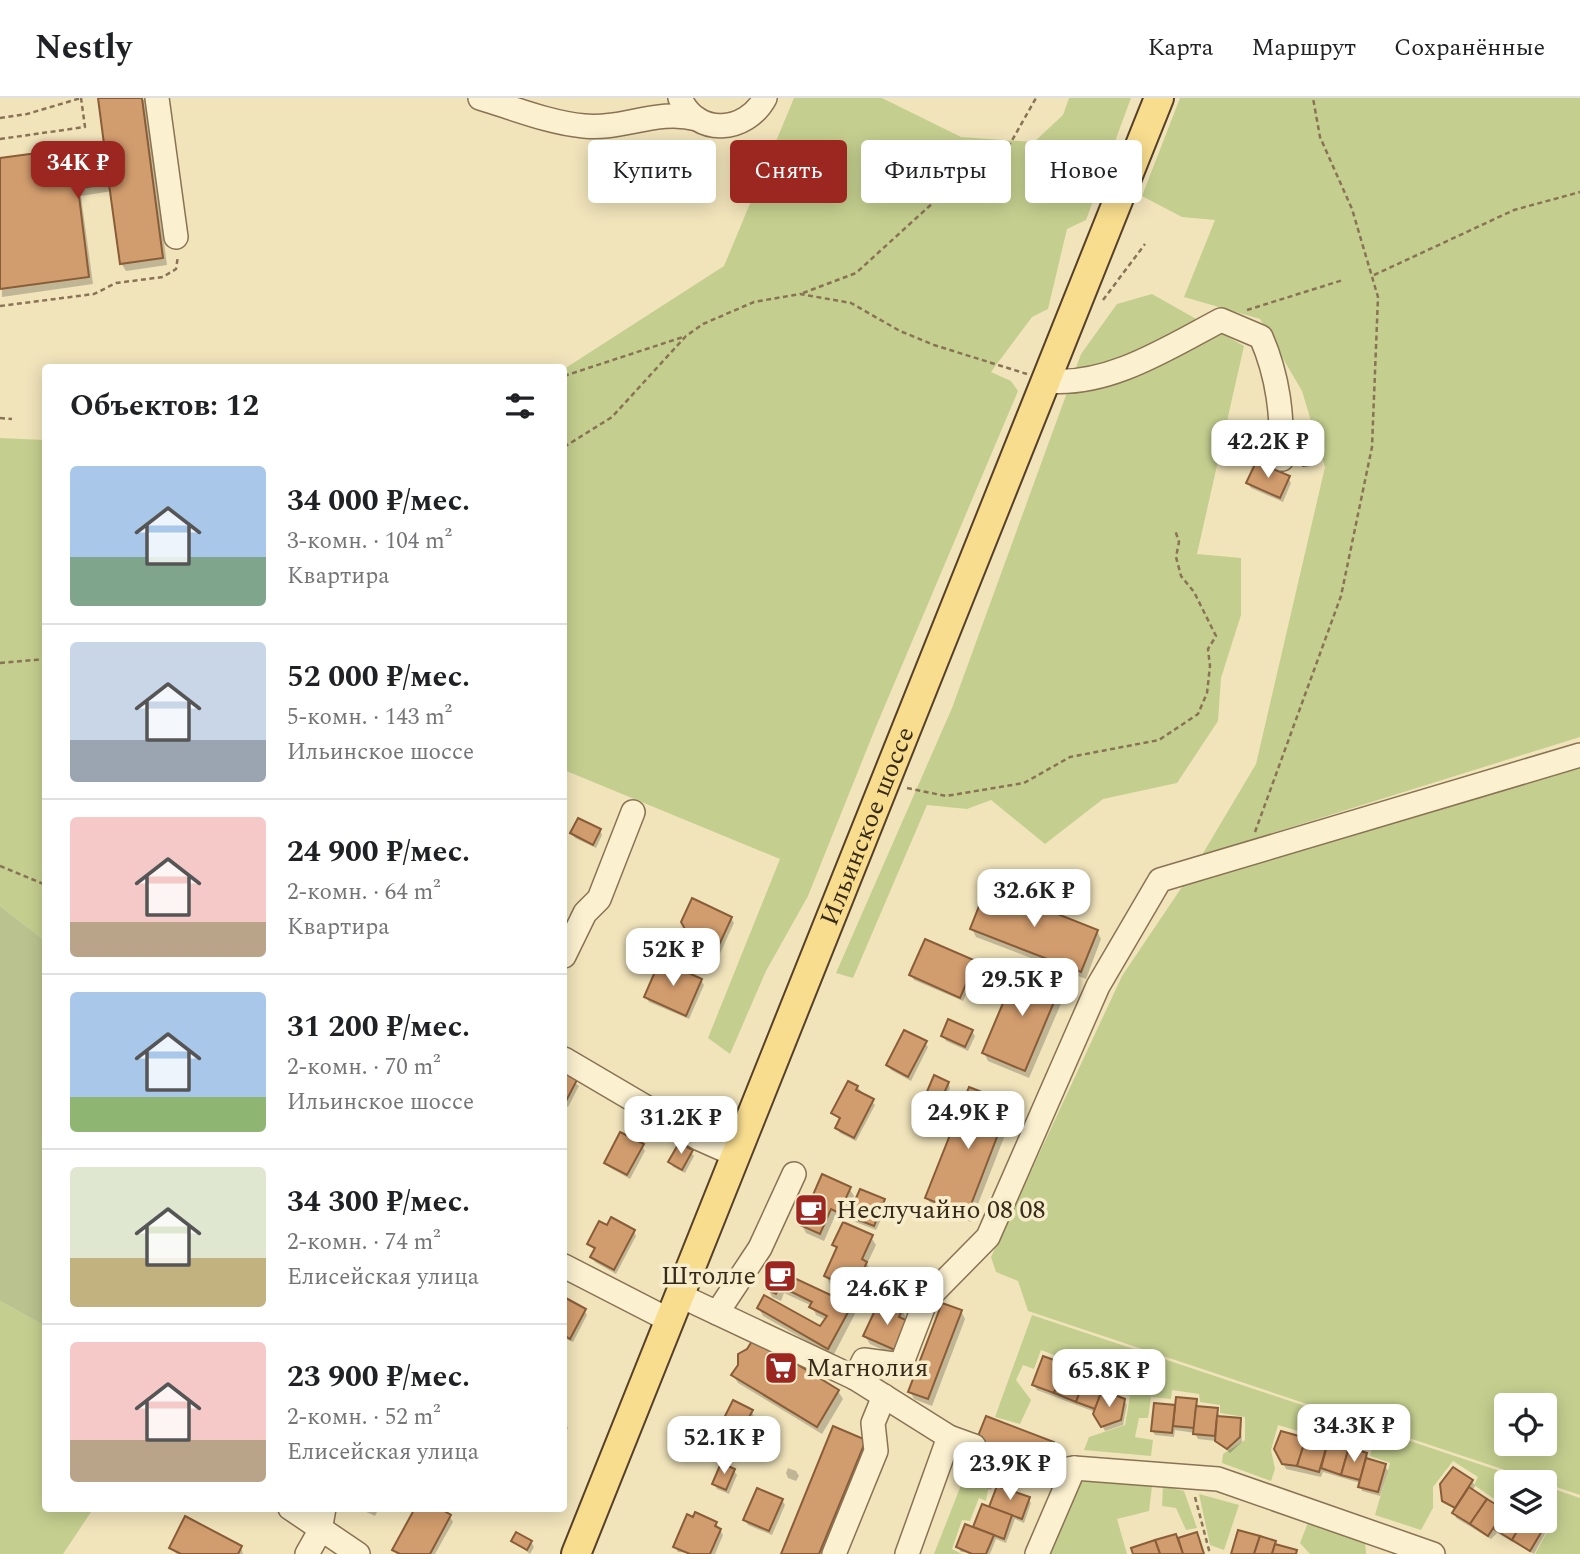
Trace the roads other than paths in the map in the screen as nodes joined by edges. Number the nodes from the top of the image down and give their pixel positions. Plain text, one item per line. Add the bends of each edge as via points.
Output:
1 (157, 98) edge
2 (480, 98) edge
3 (670, 98) edge
4 (680, 98) edge
5 (765, 98) edge
6 (1160, 98) edge
7 (647, 117) junction
8 (696, 119) junction
9 (176, 237) road end
10 (1046, 381) junction
11 (1282, 459) dead end
12 (1580, 755) edge
13 (633, 812) dead end
14 (567, 950) edge
15 (567, 1061) edge
16 (736, 1155) junction
17 (794, 1174) dead end
18 (567, 1267) edge
19 (674, 1308) junction
20 (717, 1313) junction
21 (855, 1378) junction
22 (884, 1396) junction
23 (949, 1437) junction
24 (974, 1446) dead end
25 (998, 1455) dead end
26 (1074, 1468) junction
27 (295, 1512) edge
28 (323, 1512) edge
29 (320, 1531) junction
30 (1376, 1545) edge
31 (307, 1554) edge
32 (358, 1554) edge
33 (576, 1554) edge
34 (834, 1554) edge
35 (907, 1554) edge
36 (1037, 1554) edge
37 (1433, 1554) edge

1 - 9 street
2 - 7 street via 586,127
3 - 7 street
4 - 8 street
5 - 8 street via 753,115 736,125 715,126
6 - 10 main road, Ильинское шоссе
7 - 8 street
10 - 11 street via 1070,383 1105,376 1221,320 1261,337 1274,366 1282,411
10 - 16 main road, Ильинское шоссе
12 - 21 street via 1160,880 1098,986 988,1237 926,1300 901,1365 864,1360
13 - 14 street via 599,900 585,912
15 - 16 street via 700,1139
16 - 19 main road, Ильинское шоссе
17 - 20 street via 760,1248
18 - 19 street
19 - 20 street
19 - 33 main road, Ильинское шоссе
20 - 21 street
21 - 22 street
22 - 23 street
22 - 34 street via 873,1423 876,1451
23 - 24 street
23 - 35 street
25 - 26 street via 1042,1473
26 - 30 street via 1217,1479
26 - 36 street
27 - 29 street
28 - 29 street
29 - 31 street
29 - 32 street
30 - 37 street

